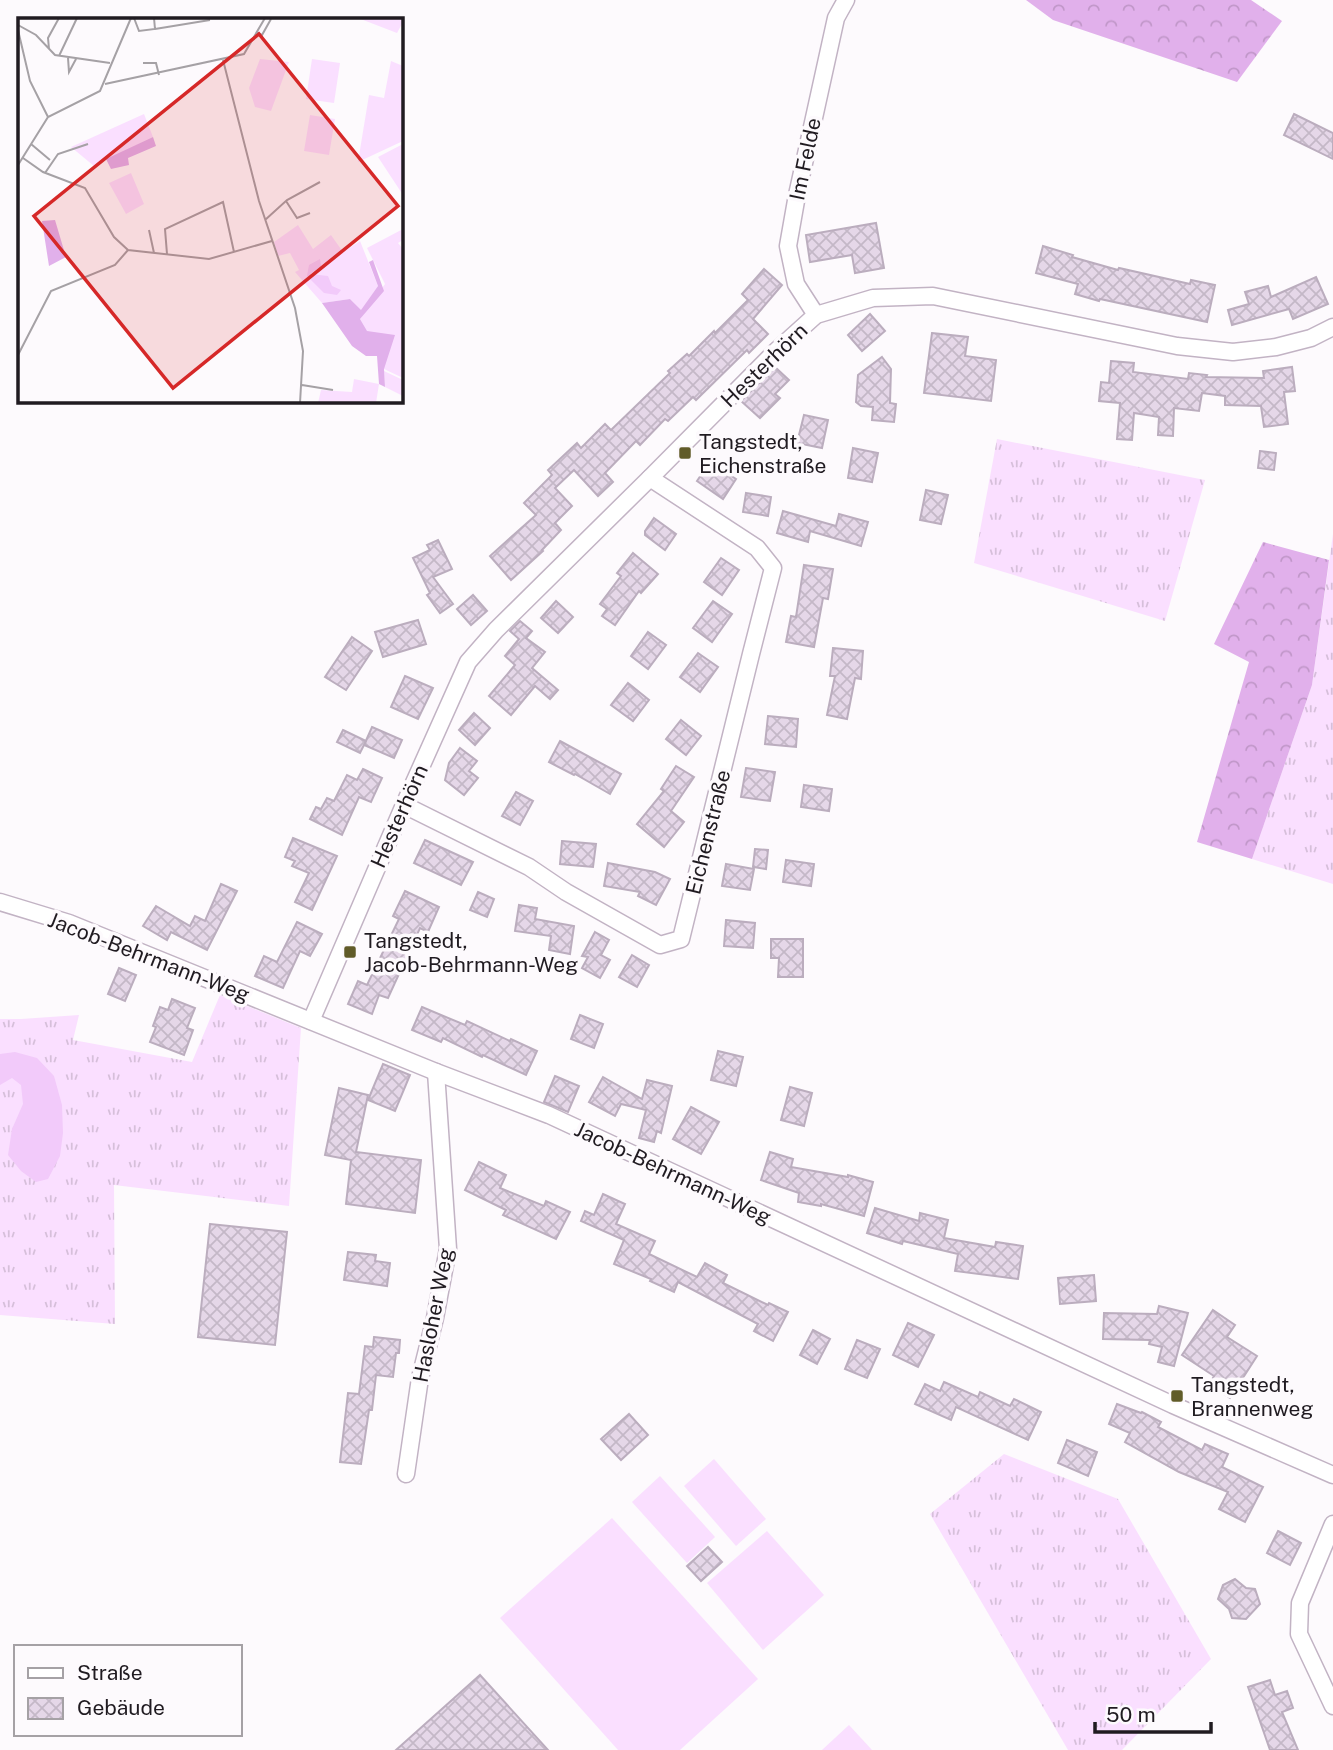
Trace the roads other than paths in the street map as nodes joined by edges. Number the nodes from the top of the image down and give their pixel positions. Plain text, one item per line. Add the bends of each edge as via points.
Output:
1 (846, 0) edge
2 (816, 315) junction
3 (1333, 327) edge
4 (650, 478) junction
5 (404, 805) junction
6 (0, 902) edge
7 (311, 1021) junction
8 (436, 1072) junction
9 (406, 1474) dead end
10 (1333, 1475) edge
11 (1333, 1524) edge
12 (1333, 1706) edge

1 - 2 street, Im Felde via 836,18 788,246 796,284
2 - 3 street, Hesterhörn via 873,298 933,296 1177,346 1233,352 1276,347
2 - 4 street, Hesterhörn
4 - 5 street, Hesterhörn via 468,662
4 - 5 street, Eichenstraße via 757,548 773,568 681,939 660,946 529,867
5 - 7 street, Hesterhörn
6 - 7 street, Jacob-Behrmann-Weg via 69,923
7 - 8 street, Jacob-Behrmann-Weg
8 - 9 street, Hasloher Weg via 448,1249 420,1378
8 - 10 street, Jacob-Behrmann-Weg via 549,1115
11 - 12 street via 1300,1603 1299,1634

